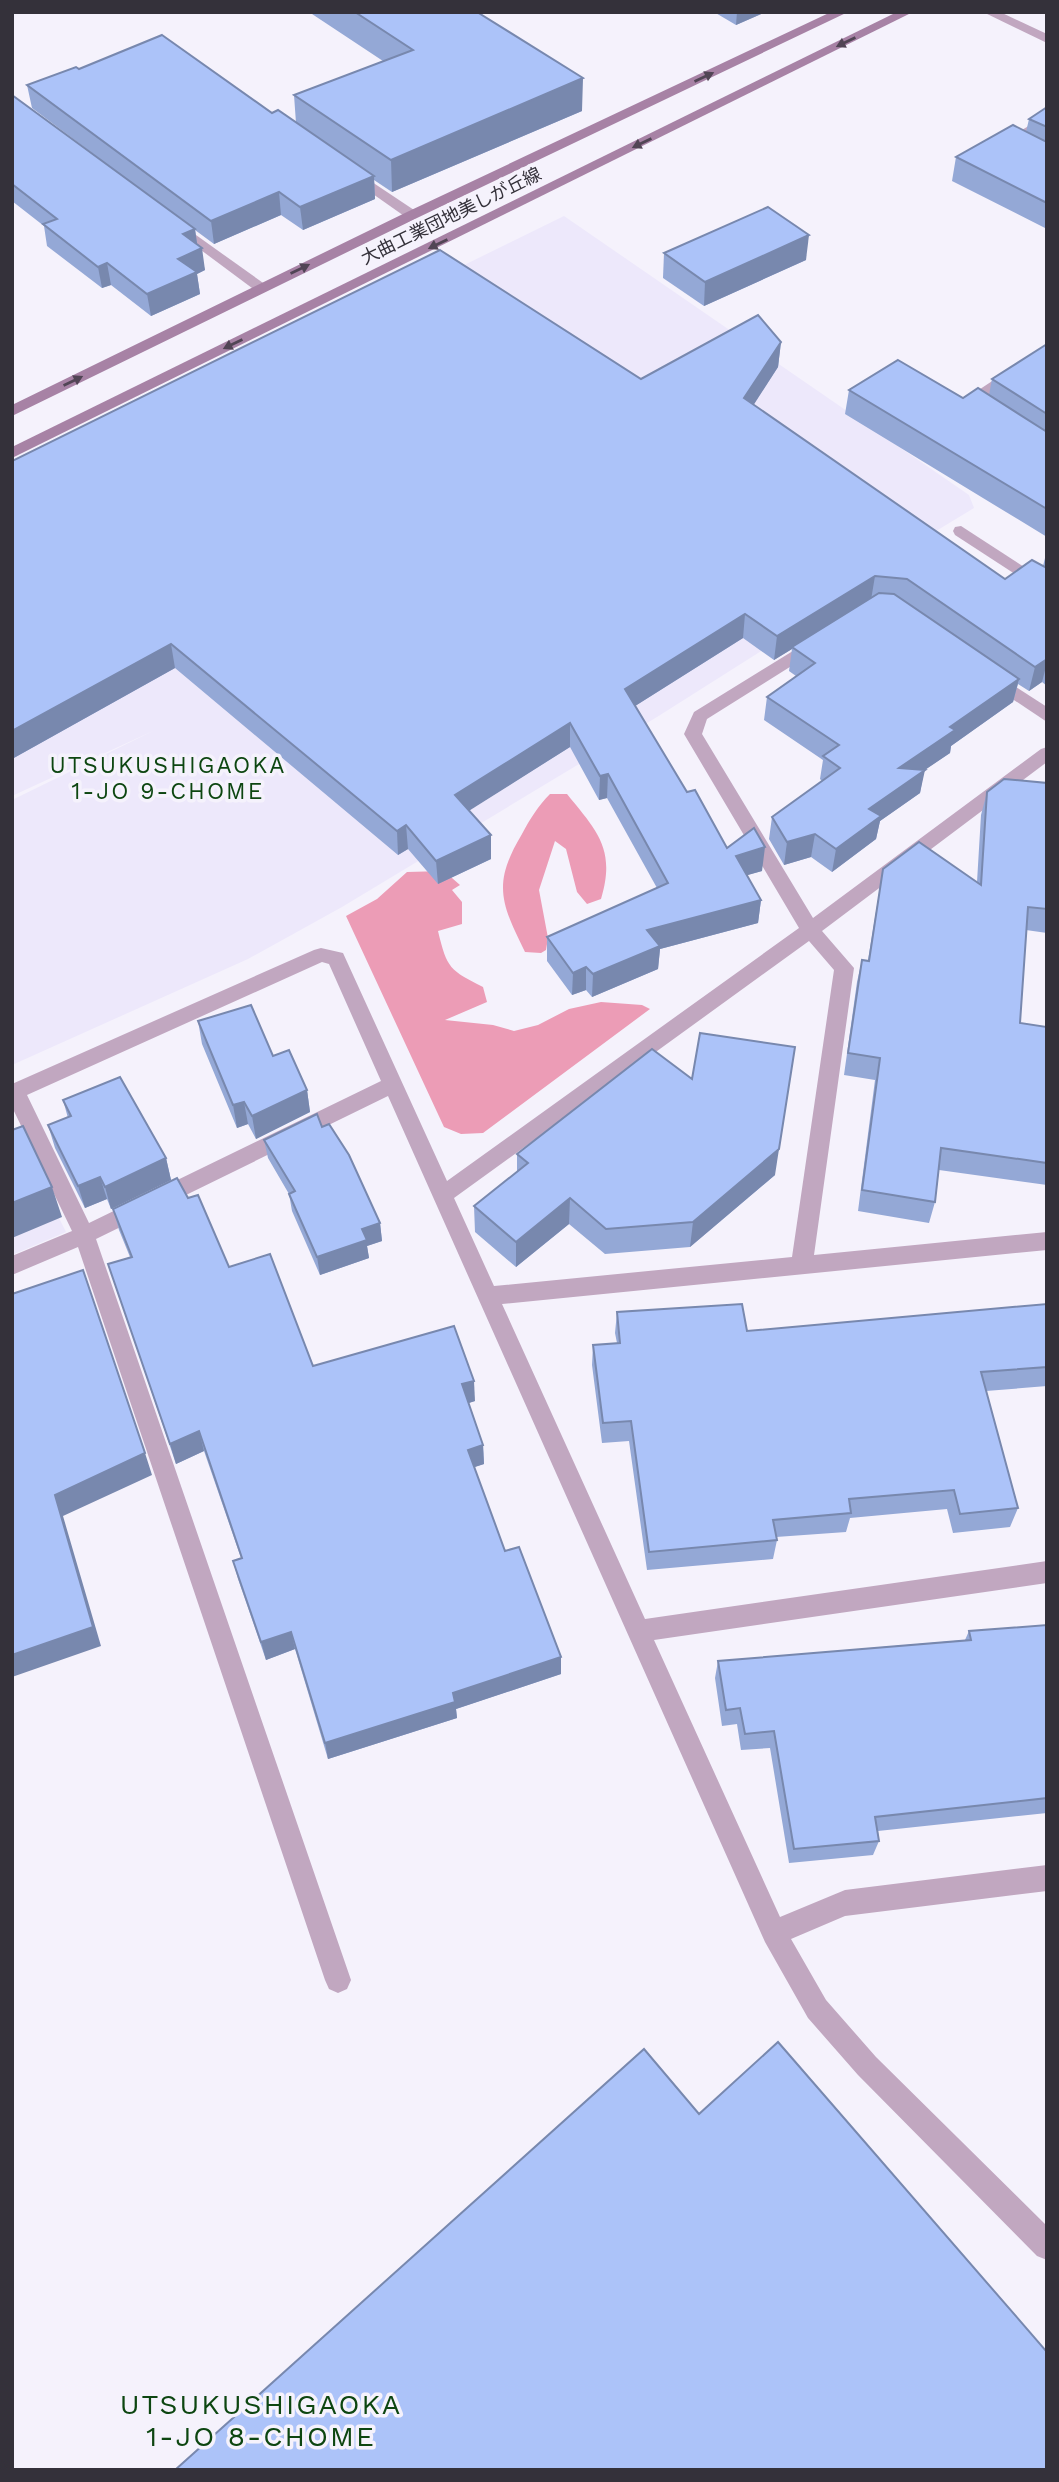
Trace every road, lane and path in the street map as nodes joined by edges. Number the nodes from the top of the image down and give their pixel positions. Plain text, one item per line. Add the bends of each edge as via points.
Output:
1 (842, 12) edge
2 (907, 12) edge
3 (989, 12) edge
4 (1047, 39) edge
5 (1047, 119) edge
6 (333, 160) edge
7 (1047, 161) edge
8 (160, 213) edge
9 (412, 215) junction
10 (261, 288) junction
11 (1047, 349) edge
12 (12, 411) edge
13 (992, 417) edge
14 (12, 453) edge
15 (961, 531) dead end
16 (1047, 590) edge
17 (826, 637) edge
18 (982, 671) edge
19 (1047, 716) edge
20 (1047, 753) edge
21 (810, 930) junction
22 (392, 1085) junction
23 (13, 1093) edge
24 (444, 1194) junction
25 (84, 1235) junction
26 (1047, 1241) edge
27 (802, 1264) junction
28 (12, 1266) edge
29 (487, 1296) junction
30 (1047, 1572) edge
31 (637, 1631) junction
32 (1047, 1878) edge
33 (774, 1933) junction
34 (338, 1980) dead end
35 (1047, 2246) edge

9 -> 1 main road, 大曲工業団地美しが丘線
2 -> 14 main road, 大曲工業団地美しが丘線
3 - 4 street
5 - 7 street via 1009,142
6 - 9 street
8 - 10 street
10 -> 9 main road, 大曲工業団地美しが丘線
12 -> 10 main road, 大曲工業団地美しが丘線
11 - 13 street via 970,402
15 - 16 street
17 - 21 street via 700,716 692,734
18 - 19 street
20 - 21 street
21 - 24 street
21 - 27 street via 844,968
22 - 23 street via 336,958 321,955
22 - 24 street
22 - 25 street
23 - 25 street
24 - 29 street
25 - 28 street
25 - 34 street
26 - 27 street
27 - 29 street
29 - 31 street
30 - 31 street
31 - 33 street
32 - 33 street via 845,1903
33 - 35 street via 817,2008 867,2066

